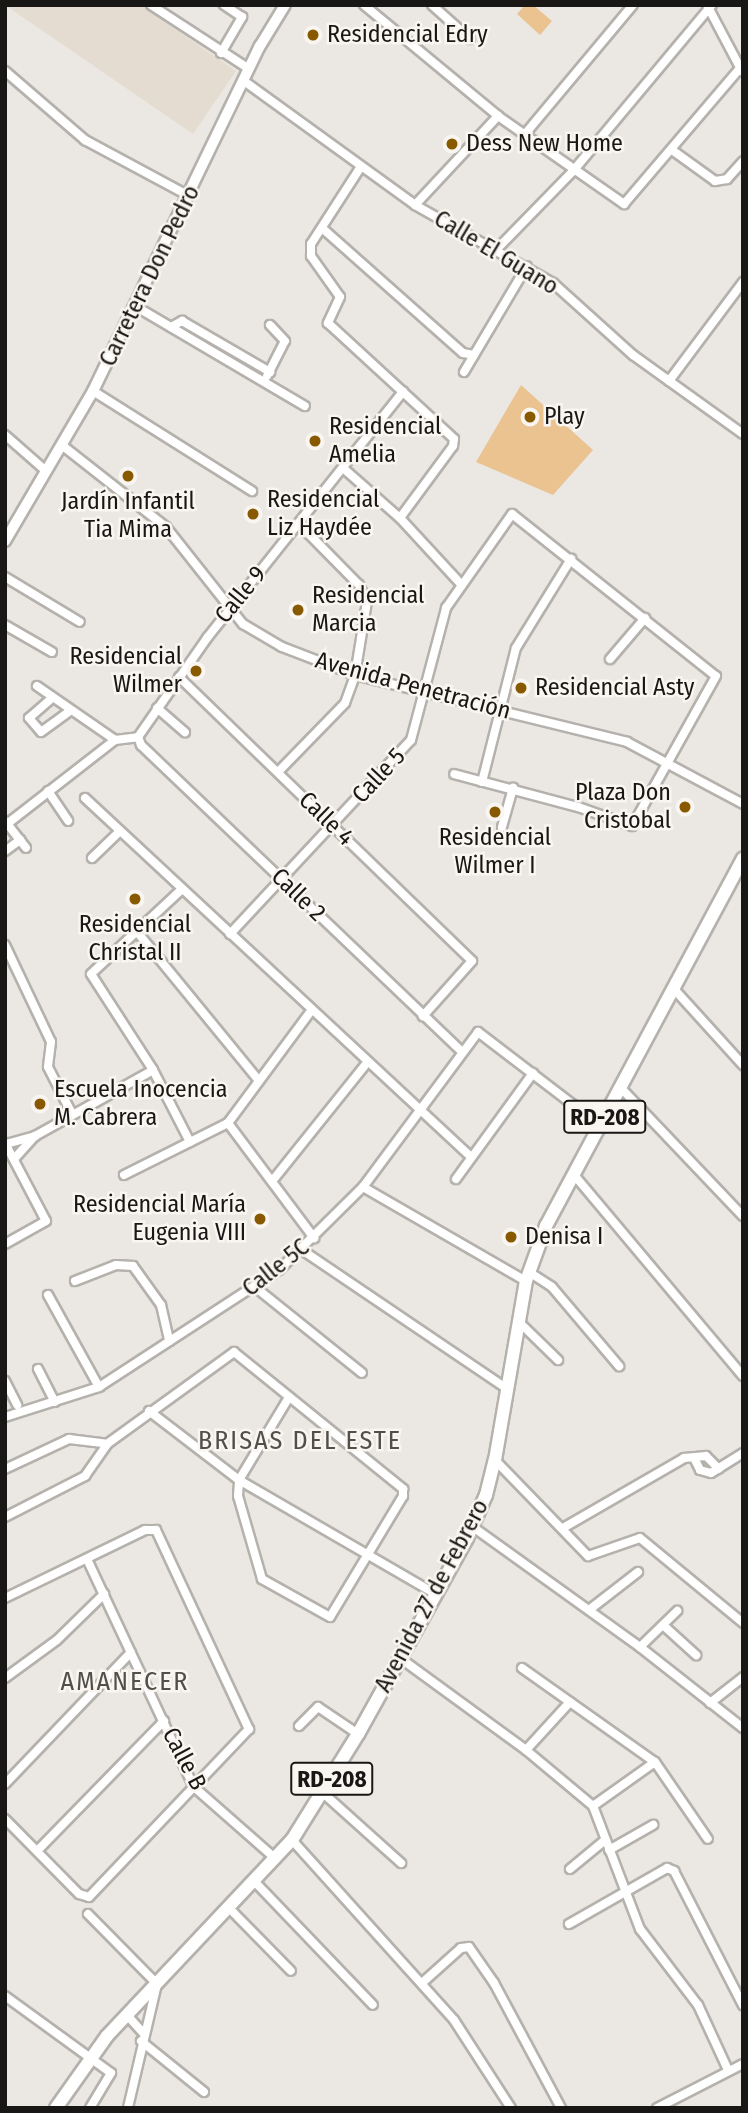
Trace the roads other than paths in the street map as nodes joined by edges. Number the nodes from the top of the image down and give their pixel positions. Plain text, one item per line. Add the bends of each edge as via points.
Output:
1 (150, 5) edge
2 (224, 5) edge
3 (285, 5) edge
4 (364, 5) edge
5 (432, 5) edge
6 (634, 5) edge
7 (709, 6) edge
8 (470, 39) dead end
9 (221, 53) junction
10 (249, 69) junction
11 (741, 70) edge
12 (5, 71) edge
13 (244, 81) junction
14 (498, 116) junction
15 (524, 134) junction
16 (673, 150) junction
17 (743, 161) edge
18 (360, 168) junction
19 (573, 171) junction
20 (189, 196) junction
21 (415, 205) junction
22 (322, 228) junction
23 (496, 250) junction
24 (527, 266) junction
25 (743, 282) edge
26 (135, 306) junction
27 (270, 325) dead end
28 (171, 327) junction
29 (474, 355) junction
30 (270, 372) junction
31 (464, 372) dead end
32 (669, 381) junction
33 (264, 382) junction
34 (93, 391) junction
35 (403, 392) junction
36 (305, 406) dead end
37 (743, 434) edge
38 (5, 435) edge
39 (63, 446) junction
40 (343, 468) junction
41 (46, 471) junction
42 (251, 491) dead end
43 (400, 518) junction
44 (300, 525) junction
45 (7, 534) edge
46 (571, 559) junction
47 (5, 577) edge
48 (460, 583) junction
49 (229, 609) junction
50 (646, 618) junction
51 (80, 622) dead end
52 (5, 625) edge
53 (52, 652) dead end
54 (610, 659) dead end
55 (355, 676) junction
56 (179, 677) junction
57 (37, 687) dead end
58 (426, 691) junction
59 (52, 698) junction
60 (157, 708) junction
61 (71, 710) junction
62 (499, 710) junction
63 (185, 733) dead end
64 (138, 737) junction
65 (115, 740) junction
66 (668, 762) junction
67 (278, 772) junction
68 (454, 774) dead end
69 (482, 782) junction
70 (513, 789) junction
71 (48, 791) junction
72 (85, 798) dead end
73 (743, 804) edge
74 (68, 821) dead end
75 (6, 822) edge
76 (331, 825) junction
77 (502, 827) dead end
78 (119, 832) junction
79 (20, 840) junction
80 (26, 848) dead end
81 (5, 851) edge
82 (92, 858) dead end
83 (743, 859) edge
84 (281, 878) junction
85 (181, 890) junction
86 (138, 933) junction
87 (230, 934) junction
88 (5, 945) edge
89 (674, 989) junction
90 (310, 1012) junction
91 (423, 1016) junction
92 (461, 1051) junction
93 (366, 1064) junction
94 (743, 1065) edge
95 (153, 1070) junction
96 (533, 1073) junction
97 (259, 1081) junction
98 (620, 1087) junction
99 (417, 1111) junction
100 (72, 1114) junction
101 (228, 1123) junction
102 (601, 1126) junction
103 (35, 1136) junction
104 (190, 1142) junction
105 (6, 1143) edge
106 (471, 1157) junction
107 (13, 1159) junction
108 (124, 1175) dead end
109 (575, 1176) junction
110 (456, 1179) dead end
111 (273, 1180) junction
112 (363, 1187) junction
113 (743, 1216) edge
114 (314, 1238) junction
115 (5, 1244) edge
116 (302, 1250) junction
117 (527, 1277) junction
118 (75, 1281) dead end
119 (255, 1287) junction
120 (48, 1294) dead end
121 (518, 1321) junction
122 (169, 1341) junction
123 (558, 1360) dead end
124 (619, 1366) dead end
125 (38, 1369) dead end
126 (362, 1373) dead end
127 (743, 1376) edge
128 (5, 1381) edge
129 (99, 1387) junction
130 (507, 1389) junction
131 (289, 1397) junction
132 (55, 1402) junction
133 (16, 1405) dead end
134 (149, 1411) junction
135 (5, 1417) edge
136 (107, 1444) junction
137 (743, 1453) edge
138 (694, 1458) junction
139 (495, 1460) junction
140 (5, 1469) edge
141 (719, 1469) junction
142 (239, 1480) junction
143 (5, 1517) edge
144 (473, 1527) junction
145 (563, 1528) junction
146 (369, 1553) junction
147 (87, 1559) junction
148 (638, 1572) dead end
149 (104, 1594) junction
150 (436, 1594) junction
151 (5, 1598) edge
152 (589, 1610) junction
153 (677, 1611) dead end
154 (743, 1623) edge
155 (663, 1625) junction
156 (640, 1647) junction
157 (131, 1652) junction
158 (696, 1654) dead end
159 (400, 1658) junction
160 (522, 1668) dead end
161 (743, 1677) edge
162 (5, 1678) edge
163 (570, 1702) junction
164 (709, 1703) junction
165 (164, 1721) junction
166 (299, 1726) dead end
167 (743, 1728) edge
168 (358, 1734) junction
169 (526, 1750) junction
170 (655, 1762) junction
171 (5, 1784) edge
172 (194, 1787) junction
173 (323, 1793) junction
174 (593, 1806) junction
175 (5, 1819) edge
176 (653, 1825) dead end
177 (708, 1839) dead end
178 (292, 1840) junction
179 (605, 1840) junction
180 (609, 1850) junction
181 (37, 1851) junction
182 (276, 1859) junction
183 (401, 1863) dead end
184 (570, 1869) dead end
185 (255, 1882) junction
186 (624, 1892) junction
187 (229, 1908) junction
188 (88, 1914) dead end
189 (569, 1924) dead end
190 (292, 1970) dead end
191 (422, 1983) junction
192 (157, 1984) junction
193 (738, 1986) edge
194 (5, 1996) edge
195 (373, 2005) dead end
196 (743, 2006) edge
197 (127, 2015) junction
198 (142, 2037) junction
199 (89, 2059) junction
200 (743, 2064) edge
201 (728, 2070) junction
202 (204, 2092) dead end
203 (129, 2106) edge
204 (56, 2108) edge
205 (90, 2108) edge
206 (511, 2108) edge
207 (561, 2108) edge
208 (657, 2108) edge

1 - 9 street
2 - 9 street via 242,17
3 - 10 street, Carretera Don Pedro
4 - 14 street
5 - 8 street
6 - 15 street
7 - 11 street
7 - 19 street
9 - 10 street
10 - 13 street, Carretera Don Pedro
11 - 16 street
12 - 20 street via 85,140
13 - 18 street, Calle El Guano
13 - 20 street, Carretera Don Pedro
14 - 15 street
14 - 21 street
15 - 19 street
16 - 17 street via 715,181 727,179
16 - 19 street via 624,204
18 - 21 street, Calle El Guano
18 - 22 street
19 - 23 street
20 - 26 street, Carretera Don Pedro
21 - 23 street, Calle El Guano
22 - 29 street via 464,353
22 - 35 street via 311,244 311,256 340,297 328,323
23 - 24 street, Calle El Guano
24 - 29 street
24 - 32 street, Calle El Guano
25 - 32 street
26 - 28 street
26 - 34 street, Carretera Don Pedro
27 - 30 street via 285,341
28 - 30 street via 182,321
28 - 33 street
29 - 31 street
30 - 33 street
32 - 37 street, Calle El Guano
33 - 36 street
34 - 39 street, Carretera Don Pedro
34 - 42 street
35 - 40 street, Calle 9
35 - 43 street via 454,439
38 - 41 street
39 - 41 street, Carretera Don Pedro
39 - 49 street, Avenida Penetración via 166,527
40 - 43 street
40 - 44 street, Calle 9
41 - 45 street, Carretera Don Pedro
43 - 48 street
44 - 49 street, Calle 9
44 - 55 street via 366,595
46 - 48 street, Calle 5 via 512,514
46 - 50 street
46 - 62 street via 525,627
47 - 51 street
48 - 58 street, Calle 5 via 446,608
49 - 55 street, Avenida Penetración via 243,624 282,646
49 - 56 street, Calle 9
50 - 54 street
50 - 66 street via 716,676
52 - 53 street
55 - 58 street, Avenida Penetración
55 - 67 street via 345,703
56 - 60 street, Calle 9
56 - 67 street, Calle 4
57 - 59 street
58 - 62 street, Avenida Penetración
58 - 76 street, Calle 5 via 411,740 399,758
59 - 61 street
59 - 61 street via 29,718 41,732
60 - 63 street
60 - 64 street, Calle 9
61 - 65 street
62 - 66 street, Avenida Penetración via 602,734
62 - 69 street
64 - 65 street
64 - 84 street, Calle 2 via 141,746
65 - 71 street
66 - 70 street via 632,826
66 - 73 street, Avenida Penetración
67 - 76 street, Calle 4
68 - 69 street
69 - 70 street
70 - 77 street
71 - 74 street
71 - 75 street
72 - 78 street
75 - 79 street
76 - 84 street, Calle 5
76 - 91 street, Calle 4 via 472,961
78 - 82 street
78 - 85 street
79 - 80 street
79 - 81 street
83 - 89 main road, Avenida 27 de Febrero / RD-208
84 - 87 street, Calle 5
84 - 91 street, Calle 2
85 - 86 street
85 - 87 street
86 - 95 street via 101,960 91,974
86 - 97 street
87 - 90 street
88 - 100 street via 51,1042 48,1067
89 - 94 street
89 - 98 main road, Avenida 27 de Febrero / RD-208
90 - 93 street
90 - 97 street
91 - 92 street, Calle 2
92 - 96 street, Calle 5C via 478,1032
92 - 99 street, Calle 5C
93 - 99 street
93 - 111 street
95 - 100 street
95 - 104 street
96 - 102 street
96 - 106 street
97 - 101 street
98 - 102 main road, Avenida 27 de Febrero / RD-208
98 - 113 street
99 - 106 street
99 - 112 street, Calle 5C
100 - 103 street
101 - 104 street
101 - 111 street
102 - 109 main road, Avenida 27 de Febrero / RD-208
103 - 105 street
103 - 107 street
104 - 108 street
105 - 107 street
106 - 110 street
107 - 115 street via 46,1221
109 - 117 main road, Avenida 27 de Febrero / RD-208 via 545,1226
109 - 127 street
111 - 114 street
112 - 114 street, Calle 5C
112 - 117 street
114 - 116 street, Calle 5C
116 - 119 street, Calle 5C
116 - 130 street
117 - 121 main road, Avenida 27 de Febrero / RD-208
117 - 124 street via 552,1287
118 - 122 street via 116,1265 132,1266 161,1305
119 - 122 street, Calle 5C
119 - 126 street
120 - 129 street
121 - 123 street
121 - 130 main road, Avenida 27 de Febrero / RD-208
122 - 129 street, Calle 5C
125 - 132 street
128 - 133 street
129 - 132 street, Calle 5C
130 - 139 main road, Avenida 27 de Febrero / RD-208
131 - 134 street via 234,1352
131 - 142 street
131 - 146 street via 403,1489
132 - 135 street, Calle 5C
134 - 136 street
134 - 142 street
136 - 140 street via 69,1439
136 - 143 street via 85,1476
137 - 141 street
138 - 141 street via 706,1456
138 - 141 street via 705,1473
138 - 145 street via 684,1458
139 - 144 main road, Avenida 27 de Febrero / RD-208
139 - 145 street
142 - 146 street
142 - 146 street via 238,1496 262,1579 313,1610 333,1615
144 - 150 main road, Avenida 27 de Febrero / RD-208
144 - 152 street
145 - 154 street via 592,1557 628,1538 640,1538
146 - 150 street
147 - 149 street, Calle B
147 - 151 street
147 - 172 street via 152,1529 248,1731
148 - 152 street
149 - 157 street, Calle B
149 - 162 street via 57,1640
150 - 159 main road, Avenida 27 de Febrero / RD-208
152 - 156 street
153 - 155 street
155 - 156 street
155 - 158 street
156 - 164 street
157 - 165 street, Calle B
157 - 171 street
159 - 168 main road, Avenida 27 de Febrero / RD-208
159 - 169 street
160 - 163 street
161 - 164 street
163 - 169 street
163 - 170 street
164 - 167 street
165 - 172 street, Calle B
165 - 181 street
166 - 168 street via 318,1707
168 - 173 main road, Avenida 27 de Febrero / RD-208
169 - 174 street
170 - 174 street
170 - 177 street
172 - 181 street via 86,1897
172 - 182 street, Calle B
173 - 178 main road, Avenida 27 de Febrero / RD-208
173 - 183 street
174 - 179 street
175 - 181 street
176 - 180 street
178 - 182 main road, Avenida 27 de Febrero / RD-208
178 - 191 street
179 - 180 street
179 - 184 street
180 - 186 street
182 - 185 main road, Avenida 27 de Febrero / RD-208
185 - 187 main road, Avenida 27 de Febrero / RD-208
185 - 195 street
186 - 189 street
186 - 193 street via 667,1868 674,1871
186 - 201 street via 640,1928 698,2005
187 - 190 street
187 - 192 main road, Avenida 27 de Febrero / RD-208
188 - 192 street
191 - 206 street via 464,2033
191 - 207 street via 461,1948 469,1947 495,1983
192 - 197 main road, Avenida 27 de Febrero / RD-208
192 - 198 street
193 - 196 street
194 - 199 street
197 - 198 street
197 - 199 main road, Avenida 27 de Febrero / RD-208
198 - 202 street
198 - 203 street
199 - 204 main road, Avenida 27 de Febrero / RD-208
199 - 205 street via 111,2073
200 - 201 street
201 - 208 street

